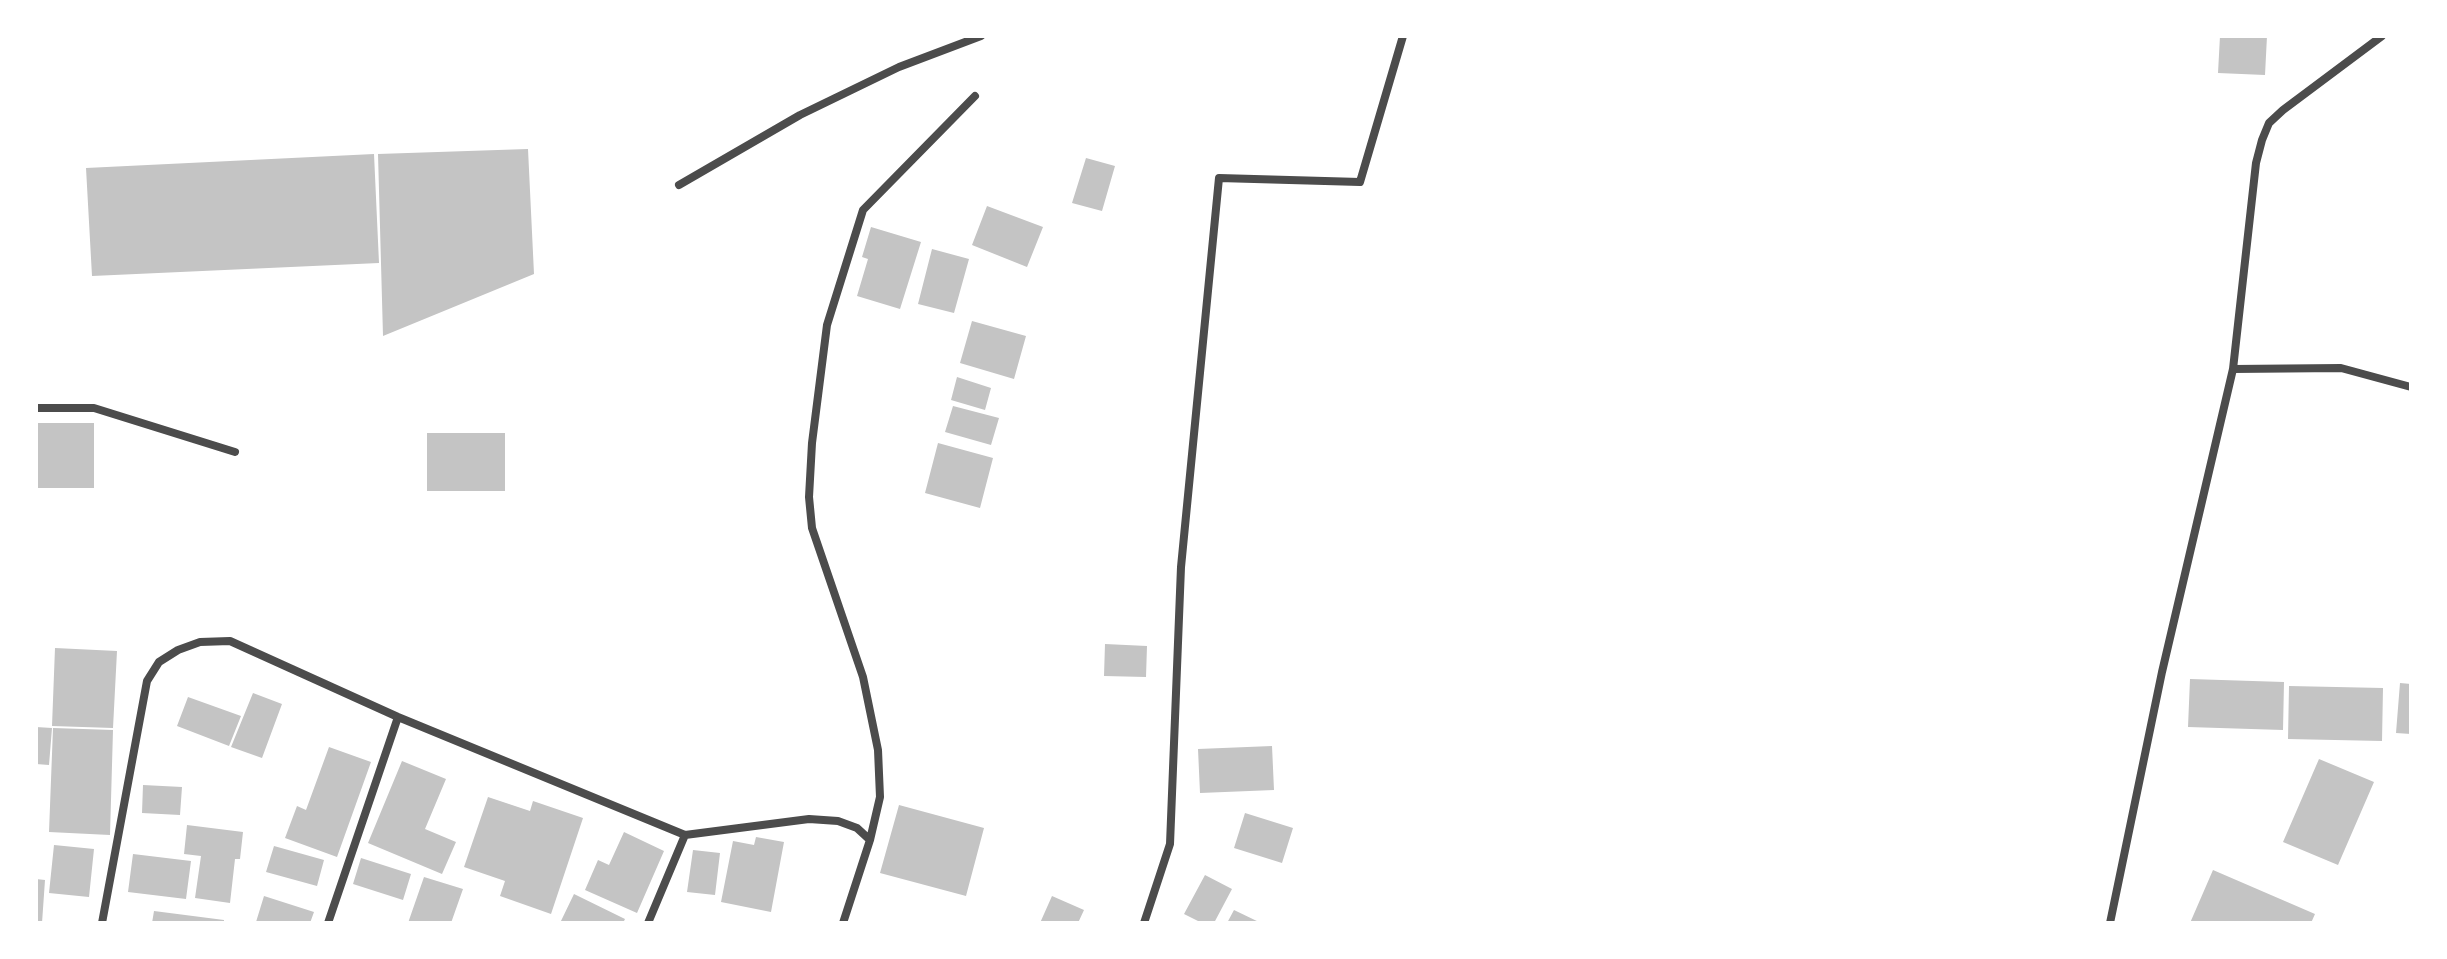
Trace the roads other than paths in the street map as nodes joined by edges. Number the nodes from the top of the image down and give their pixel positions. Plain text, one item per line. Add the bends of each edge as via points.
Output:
1 (981, 36) edge
2 (1403, 36) edge
3 (2382, 36) edge
4 (975, 96) dead end
5 (679, 185) dead end
6 (2233, 369) junction
7 (2411, 387) edge
8 (36, 408) edge
9 (235, 452) dead end
10 (398, 717) junction
11 (685, 835) junction
12 (870, 840) junction
13 (102, 923) edge
14 (328, 923) edge
15 (648, 923) edge
16 (843, 923) edge
17 (1144, 923) edge
18 (2110, 923) edge

1 - 5 street via 814,108
2 - 17 street via 1360,182 1219,178 1181,567 1170,844
3 - 6 street via 2269,123 2256,163
4 - 12 street via 863,210 827,325 809,497 812,528 863,677 878,750 880,797
6 - 7 street via 2341,368
6 - 18 street
8 - 9 street via 94,408
10 - 11 street
10 - 13 street via 230,641 200,642 159,662 147,681
10 - 14 street
11 - 12 street via 809,819 838,821
11 - 15 street
12 - 16 street

